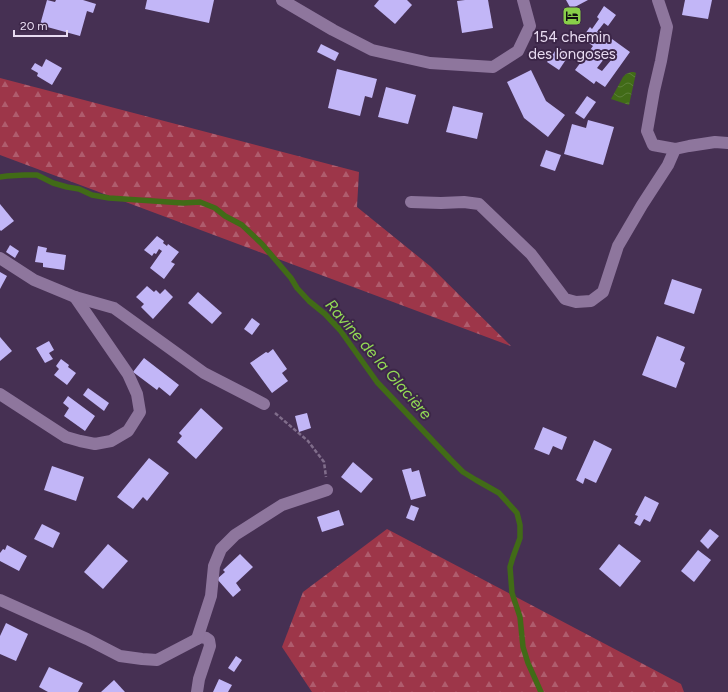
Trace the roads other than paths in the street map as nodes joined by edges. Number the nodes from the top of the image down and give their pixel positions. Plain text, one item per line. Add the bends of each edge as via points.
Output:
1 (282, 0) edge
2 (523, 0) edge
3 (658, 0) edge
4 (728, 143) edge
5 (675, 149) junction
6 (410, 202) dead end
7 (0, 258) edge
8 (75, 297) junction
9 (0, 394) edge
10 (264, 404) road end
11 (327, 490) road end
12 (0, 600) edge
13 (197, 638) junction
14 (197, 692) edge

1 - 2 street via 372,50 430,63 493,67 518,51 530,26
3 - 5 street via 667,27 647,131 653,145
4 - 5 street via 716,142
5 - 6 street via 668,165 618,246 603,292 592,301 576,302 565,299 531,254 479,204
7 - 8 street via 34,280
8 - 9 street via 128,374 137,394 140,412 128,431 111,442 95,444 66,437
8 - 10 street via 114,308 204,373
11 - 13 street via 282,505 235,535 222,549 214,566 211,596
12 - 13 street via 120,656 157,660
13 - 14 street via 206,638 210,646

